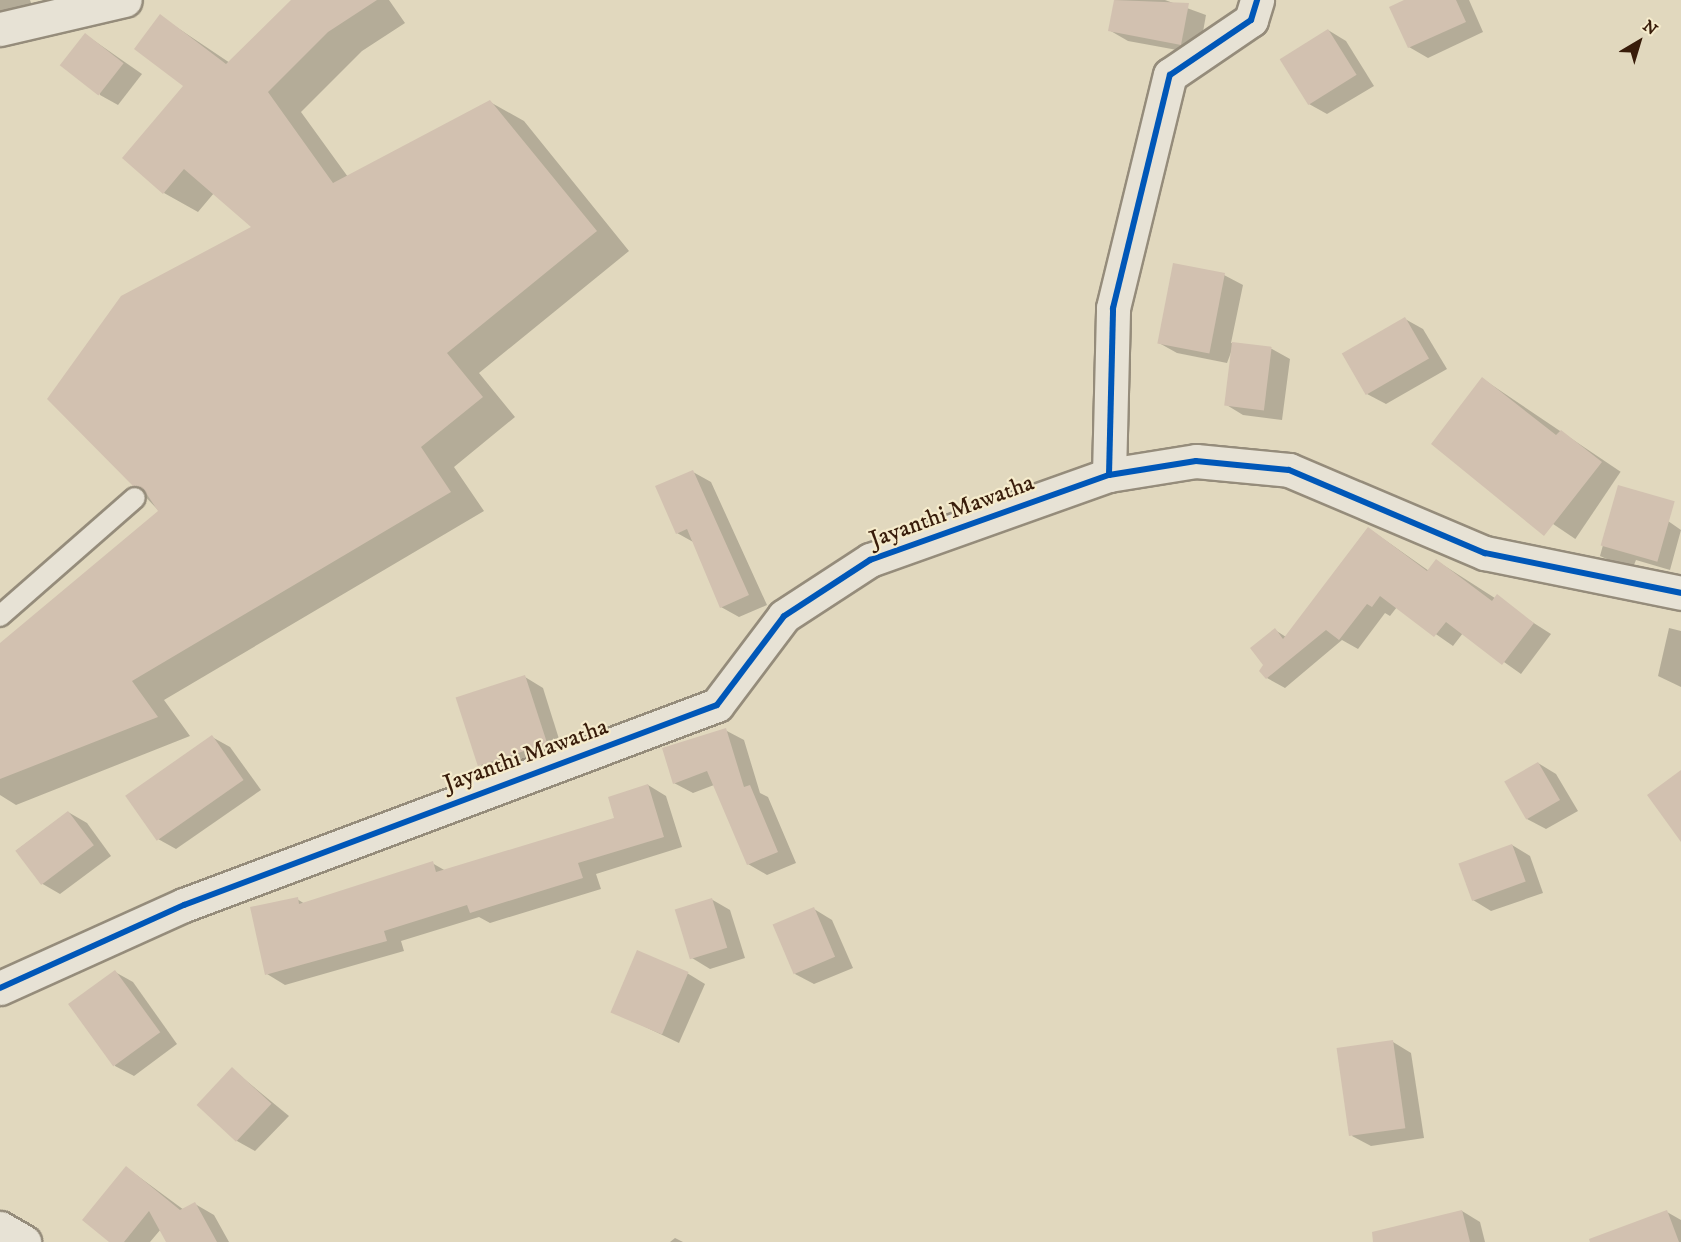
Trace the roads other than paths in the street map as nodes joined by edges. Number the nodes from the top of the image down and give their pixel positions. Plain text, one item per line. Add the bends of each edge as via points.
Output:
1 (125, 0) edge
2 (1257, 0) edge
3 (0, 29) edge
4 (1109, 474) junction
5 (135, 498) dead end
6 (1681, 593) edge
7 (0, 616) edge
8 (0, 988) edge
9 (0, 1228) edge
10 (24, 1242) edge

1 - 3 street
2 - 4 street via 1251,20 1170,75 1113,308
4 - 6 street, Jayanthi Mawatha via 1196,461 1289,470 1485,554
4 - 8 street, Jayanthi Mawatha via 870,560 784,616 717,705 184,905
5 - 7 lane
9 - 10 street

